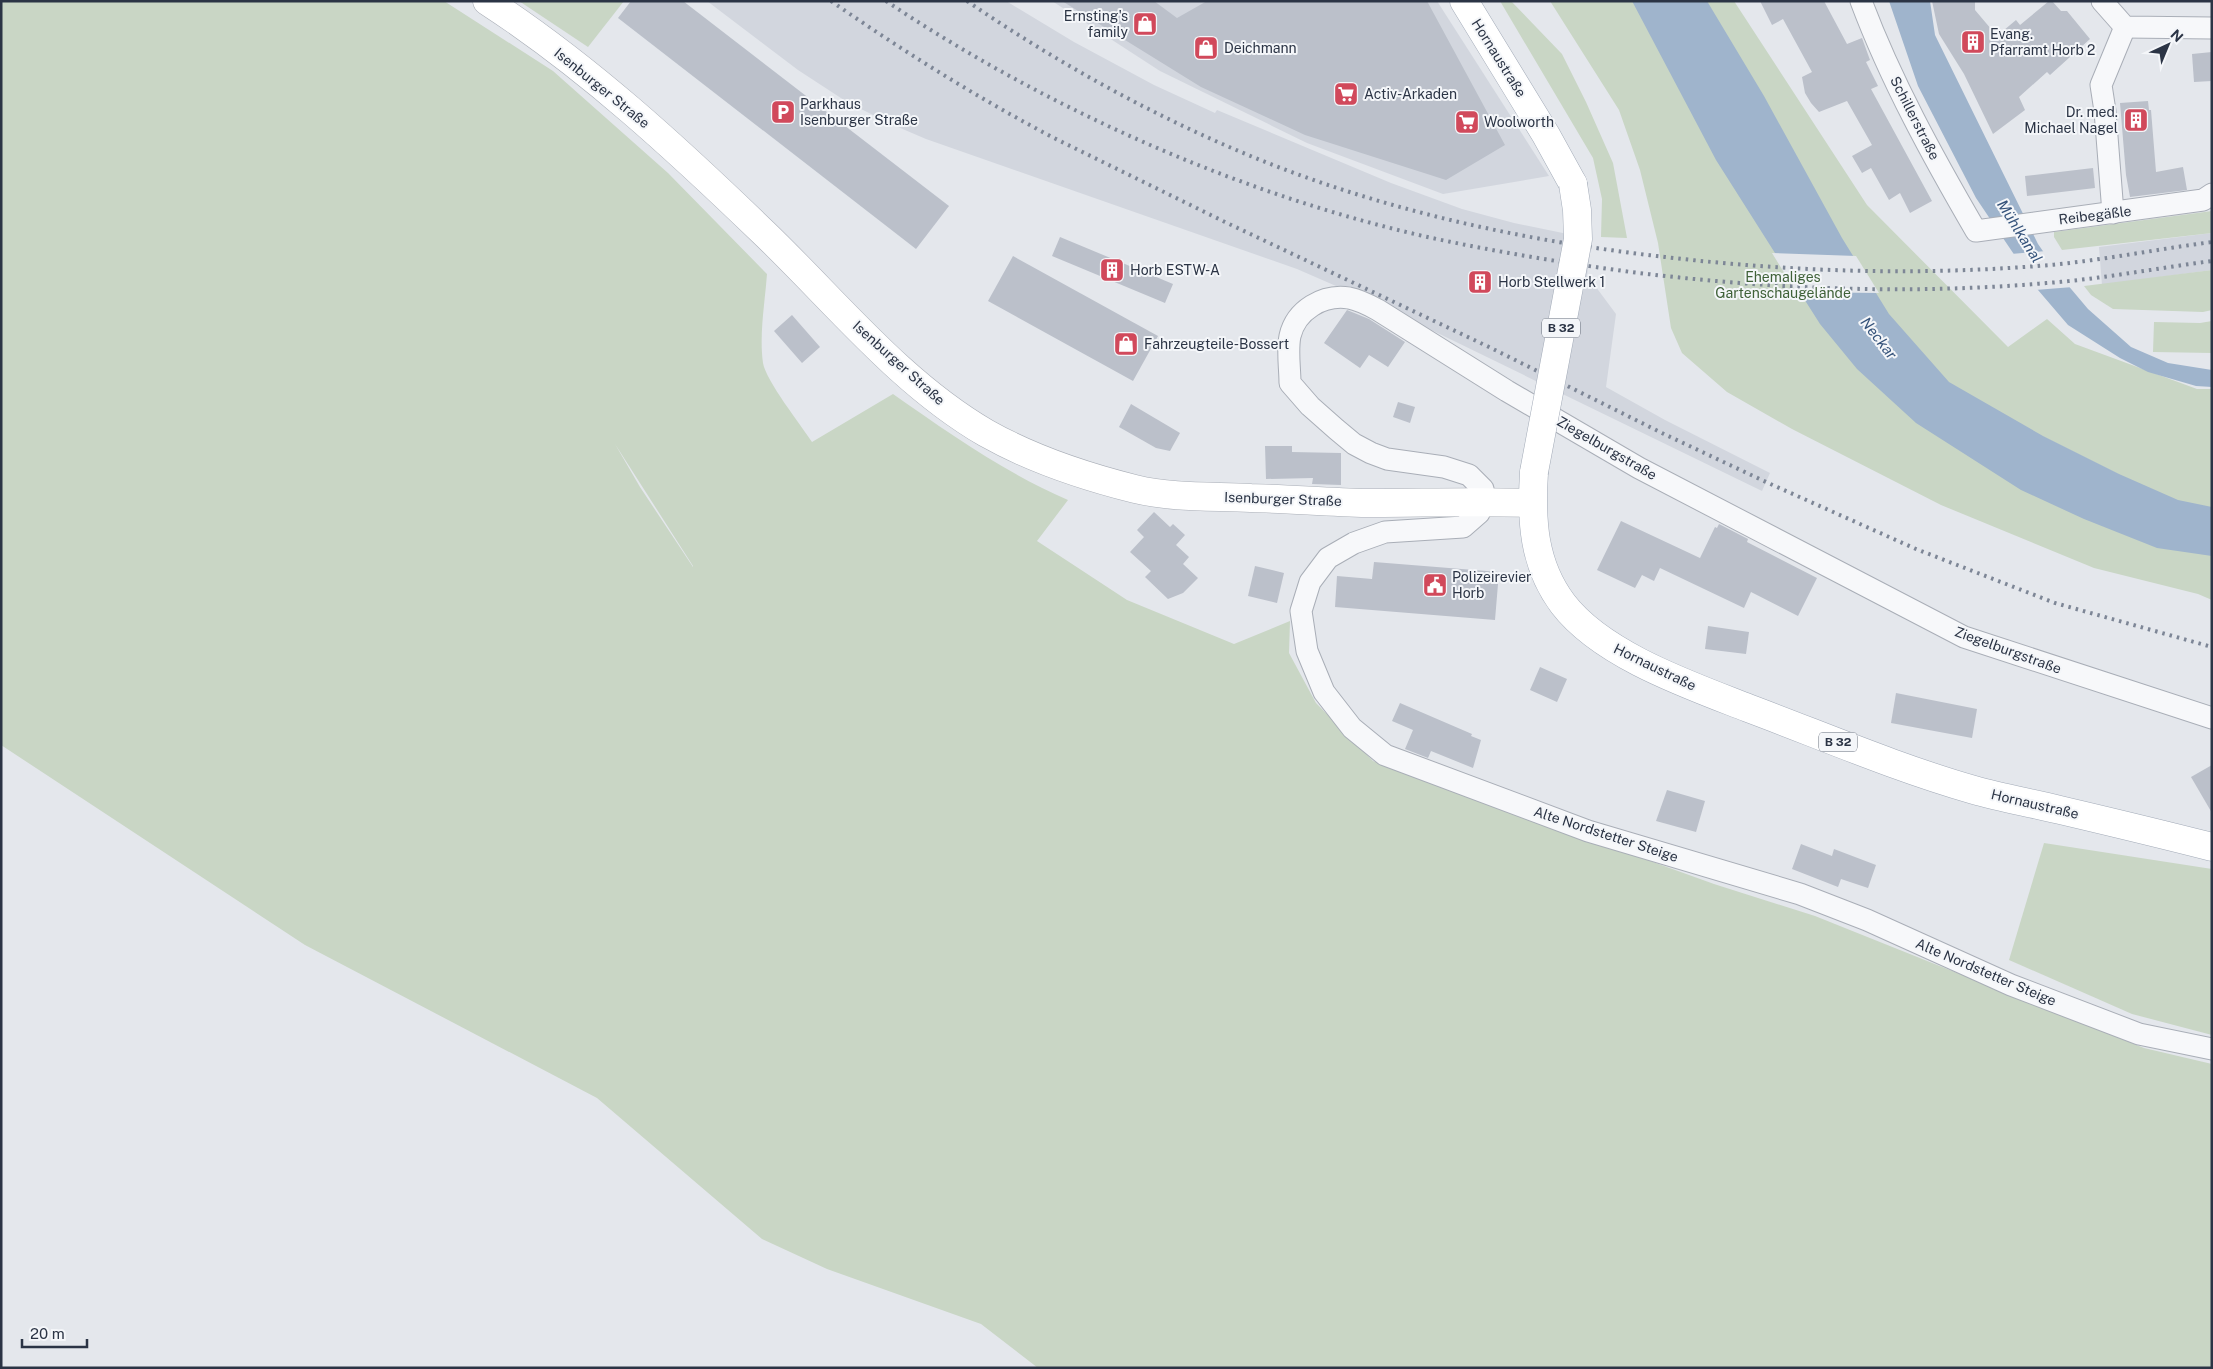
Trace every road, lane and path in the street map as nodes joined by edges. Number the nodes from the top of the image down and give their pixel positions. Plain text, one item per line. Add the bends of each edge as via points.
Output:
1 (487, 1) edge
2 (1464, 1) edge
3 (1861, 1) edge
4 (2102, 1) edge
5 (2126, 27) junction
6 (2212, 28) edge
7 (2212, 194) edge
8 (2114, 213) junction
9 (1984, 230) joint
10 (1485, 501) junction
11 (1532, 503) junction
12 (2212, 718) edge
13 (2212, 847) edge
14 (2212, 1049) edge

1 - 10 main road, Isenburger Straße via 557,51 646,124 927,391 964,419 1016,449 1049,463 1138,490 1171,494 1367,502
2 - 11 main road, Hornaustraße / B 32, bridge via 1573,184 1577,210 1578,239 1534,472
3 - 9 street, Schillerstraße via 1917,125 1958,200
4 - 5 street
5 - 6 street
5 - 8 street via 2101,85
7 - 8 street, Reibegäßle via 2203,200
8 - 9 street, Reibegäßle
10 - 11 main road, Isenburger Straße
10 - 12 street, Ziegelburgstraße via 1483,488 1469,475 1371,453 1354,444 1310,406 1290,383 1290,337 1297,317 1323,299 1338,297 1360,302 1639,468 1964,637
10 - 14 street, Alte Nordstetter Steige via 1479,513 1463,527 1385,532 1354,543 1328,558 1310,582 1301,611 1307,651 1324,692 1352,728 1385,755 1588,831 1800,894 1867,920 2011,985 2139,1034
11 - 13 main road, Hornaustraße / B 32 via 1535,542 1551,587 1579,621 1622,653 1707,692 1905,768 1976,790

